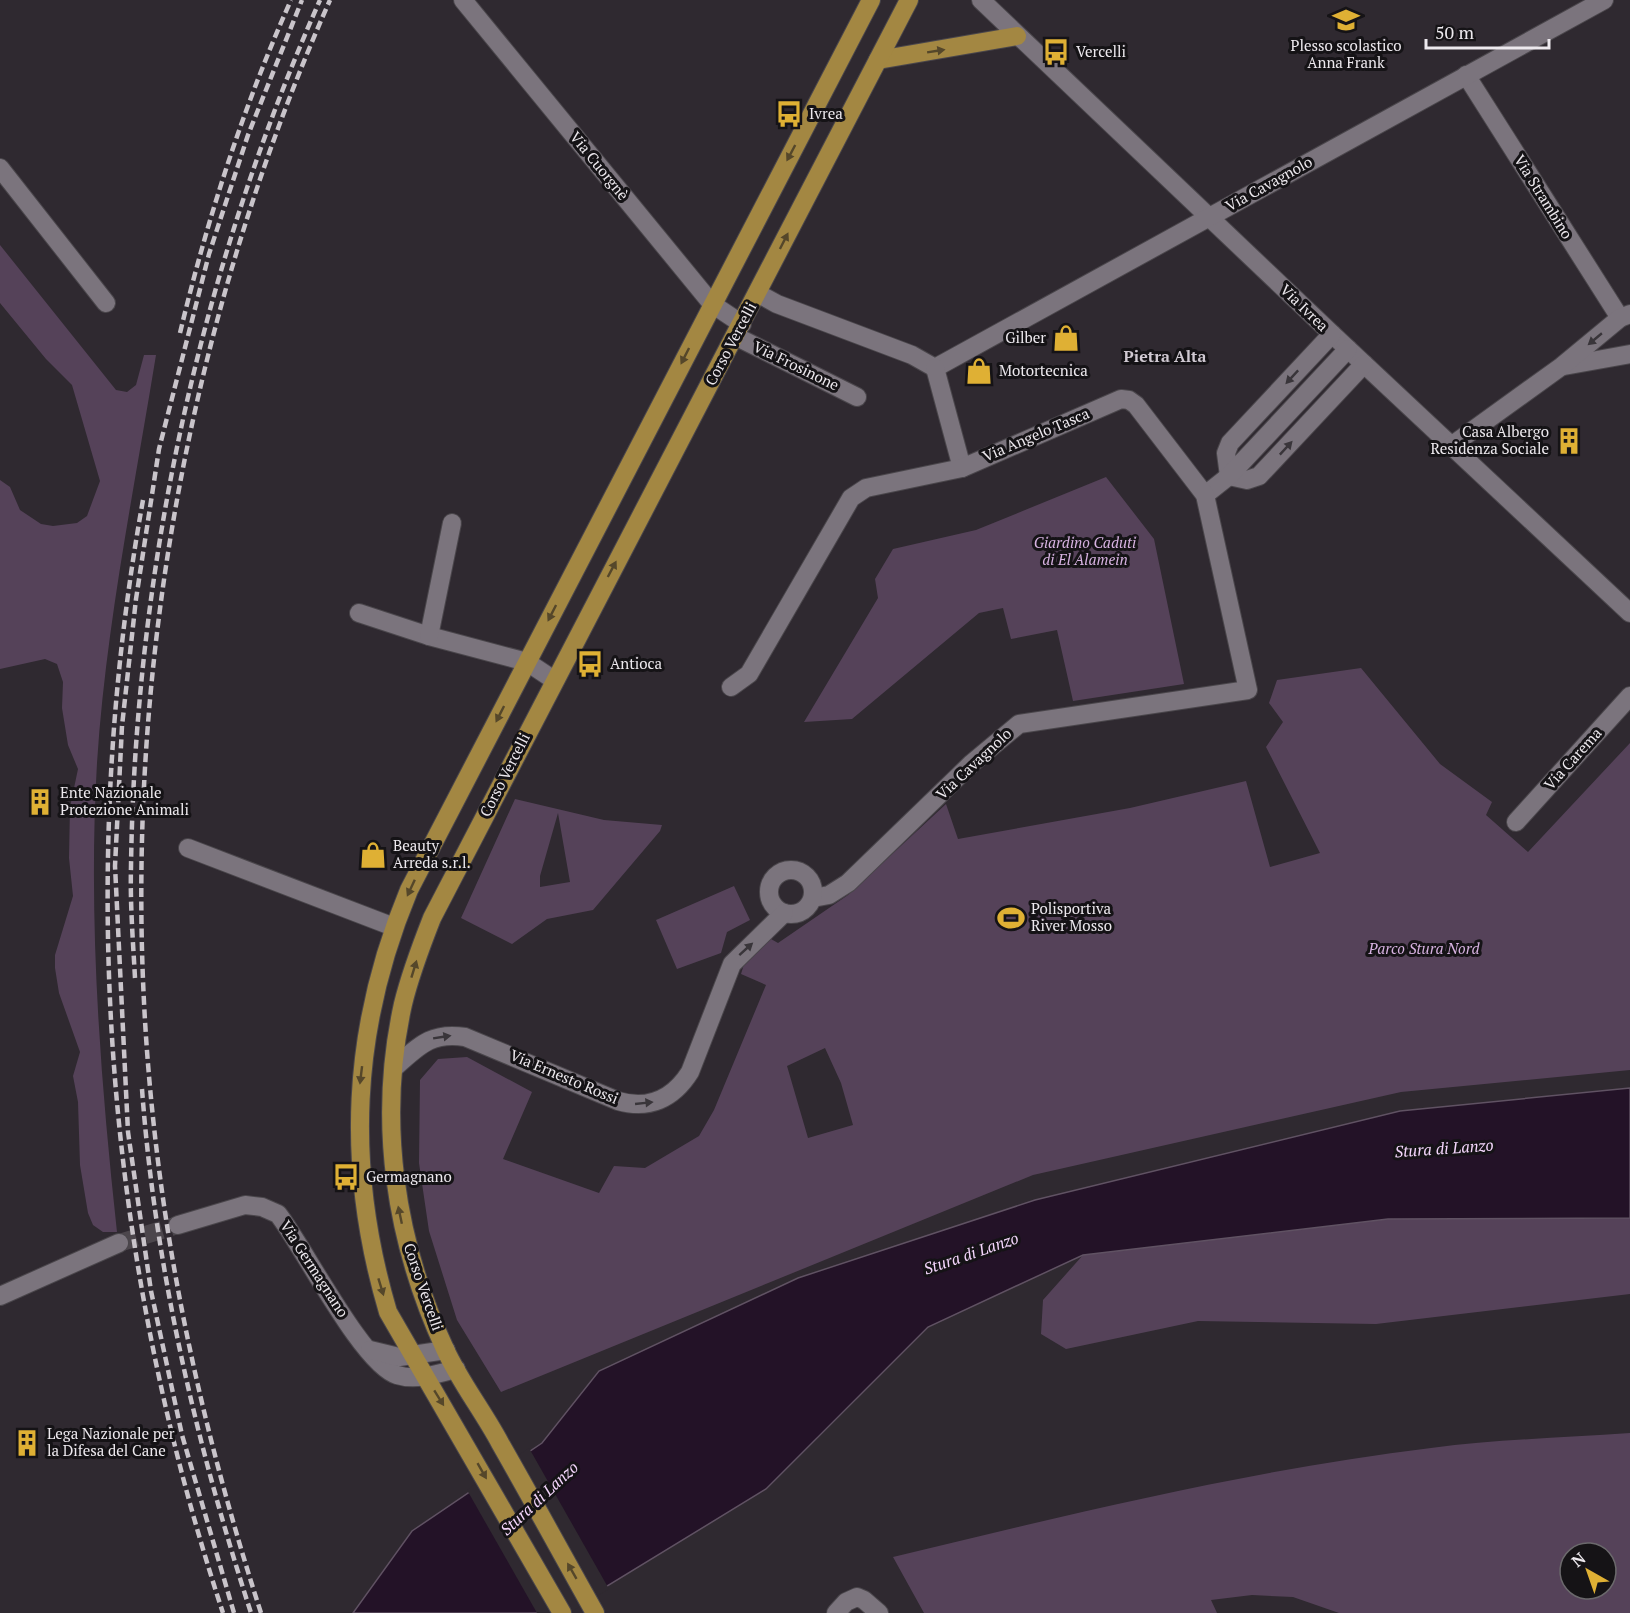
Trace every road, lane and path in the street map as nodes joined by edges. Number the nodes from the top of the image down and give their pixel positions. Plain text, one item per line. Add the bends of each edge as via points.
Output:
1 (463, 0) edge
2 (858, 0) edge
3 (872, 0) edge
4 (909, 0) edge
5 (981, 0) edge
6 (1604, 0) edge
7 (1017, 36) junction
8 (848, 46) junction
9 (878, 60) junction
10 (1466, 75) junction
11 (0, 168) edge
12 (1211, 216) junction
13 (757, 293) junction
14 (106, 303) dead end
15 (712, 304) junction
16 (1625, 316) edge
17 (738, 330) junction
18 (1332, 334) junction
19 (1348, 349) junction
20 (1630, 354) edge
21 (1364, 364) junction
22 (1562, 366) junction
23 (935, 368) junction
24 (857, 397) dead end
25 (1451, 446) junction
26 (962, 468) junction
27 (1229, 476) junction
28 (1205, 495) junction
29 (452, 523) dead end
30 (359, 613) dead end
31 (1630, 613) edge
32 (429, 636) junction
33 (527, 662) junction
34 (554, 680) junction
35 (731, 687) dead end
36 (1248, 690) joint
37 (1630, 696) edge
38 (1516, 822) dead end
39 (188, 848) dead end
40 (812, 890) junction
41 (784, 913) junction
42 (394, 927) junction
43 (394, 1068) junction
44 (178, 1225) tunnel mouth
45 (118, 1243) tunnel mouth
46 (0, 1296) edge
47 (370, 1350) junction
48 (446, 1350) junction
49 (412, 1357) junction
50 (456, 1369) junction
51 (425, 1377) junction
52 (562, 1613) edge
53 (595, 1613) edge
54 (836, 1613) edge
55 (879, 1613) edge

1 - 15 street, Via Cuorgnè
2 - 8 main road
3 - 8 main road
4 - 9 main road, Corso Vercelli
5 - 7 street, Via Ivrea
6 - 10 street, Via Cavagnolo
9 -> 7 main road
7 - 12 street, Via Ivrea
8 -> 15 main road
13 -> 9 main road, Corso Vercelli
10 - 12 street, Via Cavagnolo
10 - 16 street, Via Strambino
11 - 14 street
12 - 18 street, Via Ivrea
12 - 23 street, Via Cavagnolo
13 - 17 main road, Corso Vercelli
13 - 23 street via 912,355
15 - 17 street, Via Cuorgnè
15 -> 33 main road
16 -> 22 street
17 - 24 street, Via Frosinone
34 -> 17 main road, Corso Vercelli
18 - 19 street, Via Ivrea
18 -> 27 street via 1230,443 1226,453
19 - 21 street, Via Ivrea
19 - 27 street
20 - 22 street
21 - 25 street, Via Ivrea
27 -> 21 street via 1247,480 1259,476
22 - 25 street
23 - 26 street
25 - 31 street, Via Ivrea
26 - 28 street, Via Angelo Tasca via 1121,399 1130,400
26 - 35 street, Via Angelo Tasca via 857,492 748,674
27 - 28 street
28 - 36 street, Via Angelo Tasca
29 - 32 street
30 - 32 street
32 - 33 street
33 - 34 street
33 -> 42 main road via 409,890
43 -> 34 main road, Corso Vercelli via 403,1004 432,918
36 - 40 street, Via Cavagnolo via 1019,724 971,764 849,883
37 - 38 street, Via Carema
39 - 42 street
40 - 41 street via 804,910 791,915
40 - 41 street via 801,872 780,873 769,890 777,910
43 -> 41 street, Via Ernesto Rossi via 430,1039 465,1036 618,1101 640,1105 662,1100 682,1085 690,1072 732,964
42 -> 49 main road via 366,1028 360,1085 360,1145 366,1218 376,1270 388,1312
48 -> 43 main road, Corso Vercelli via 410,1260 397,1202 391,1145
44 - 47 street, Via Germagnano via 245,1205 278,1214 340,1312
45 - 46 street
47 - 49 street
47 - 51 street, Via Germagnano via 376,1362 395,1375
48 - 49 street
48 - 50 main road, Corso Vercelli
49 - 51 main road
50 - 51 street, Via Germagnano
53 -> 50 main road, Corso Vercelli
51 -> 52 main road
54 - 55 street via 857,1597

